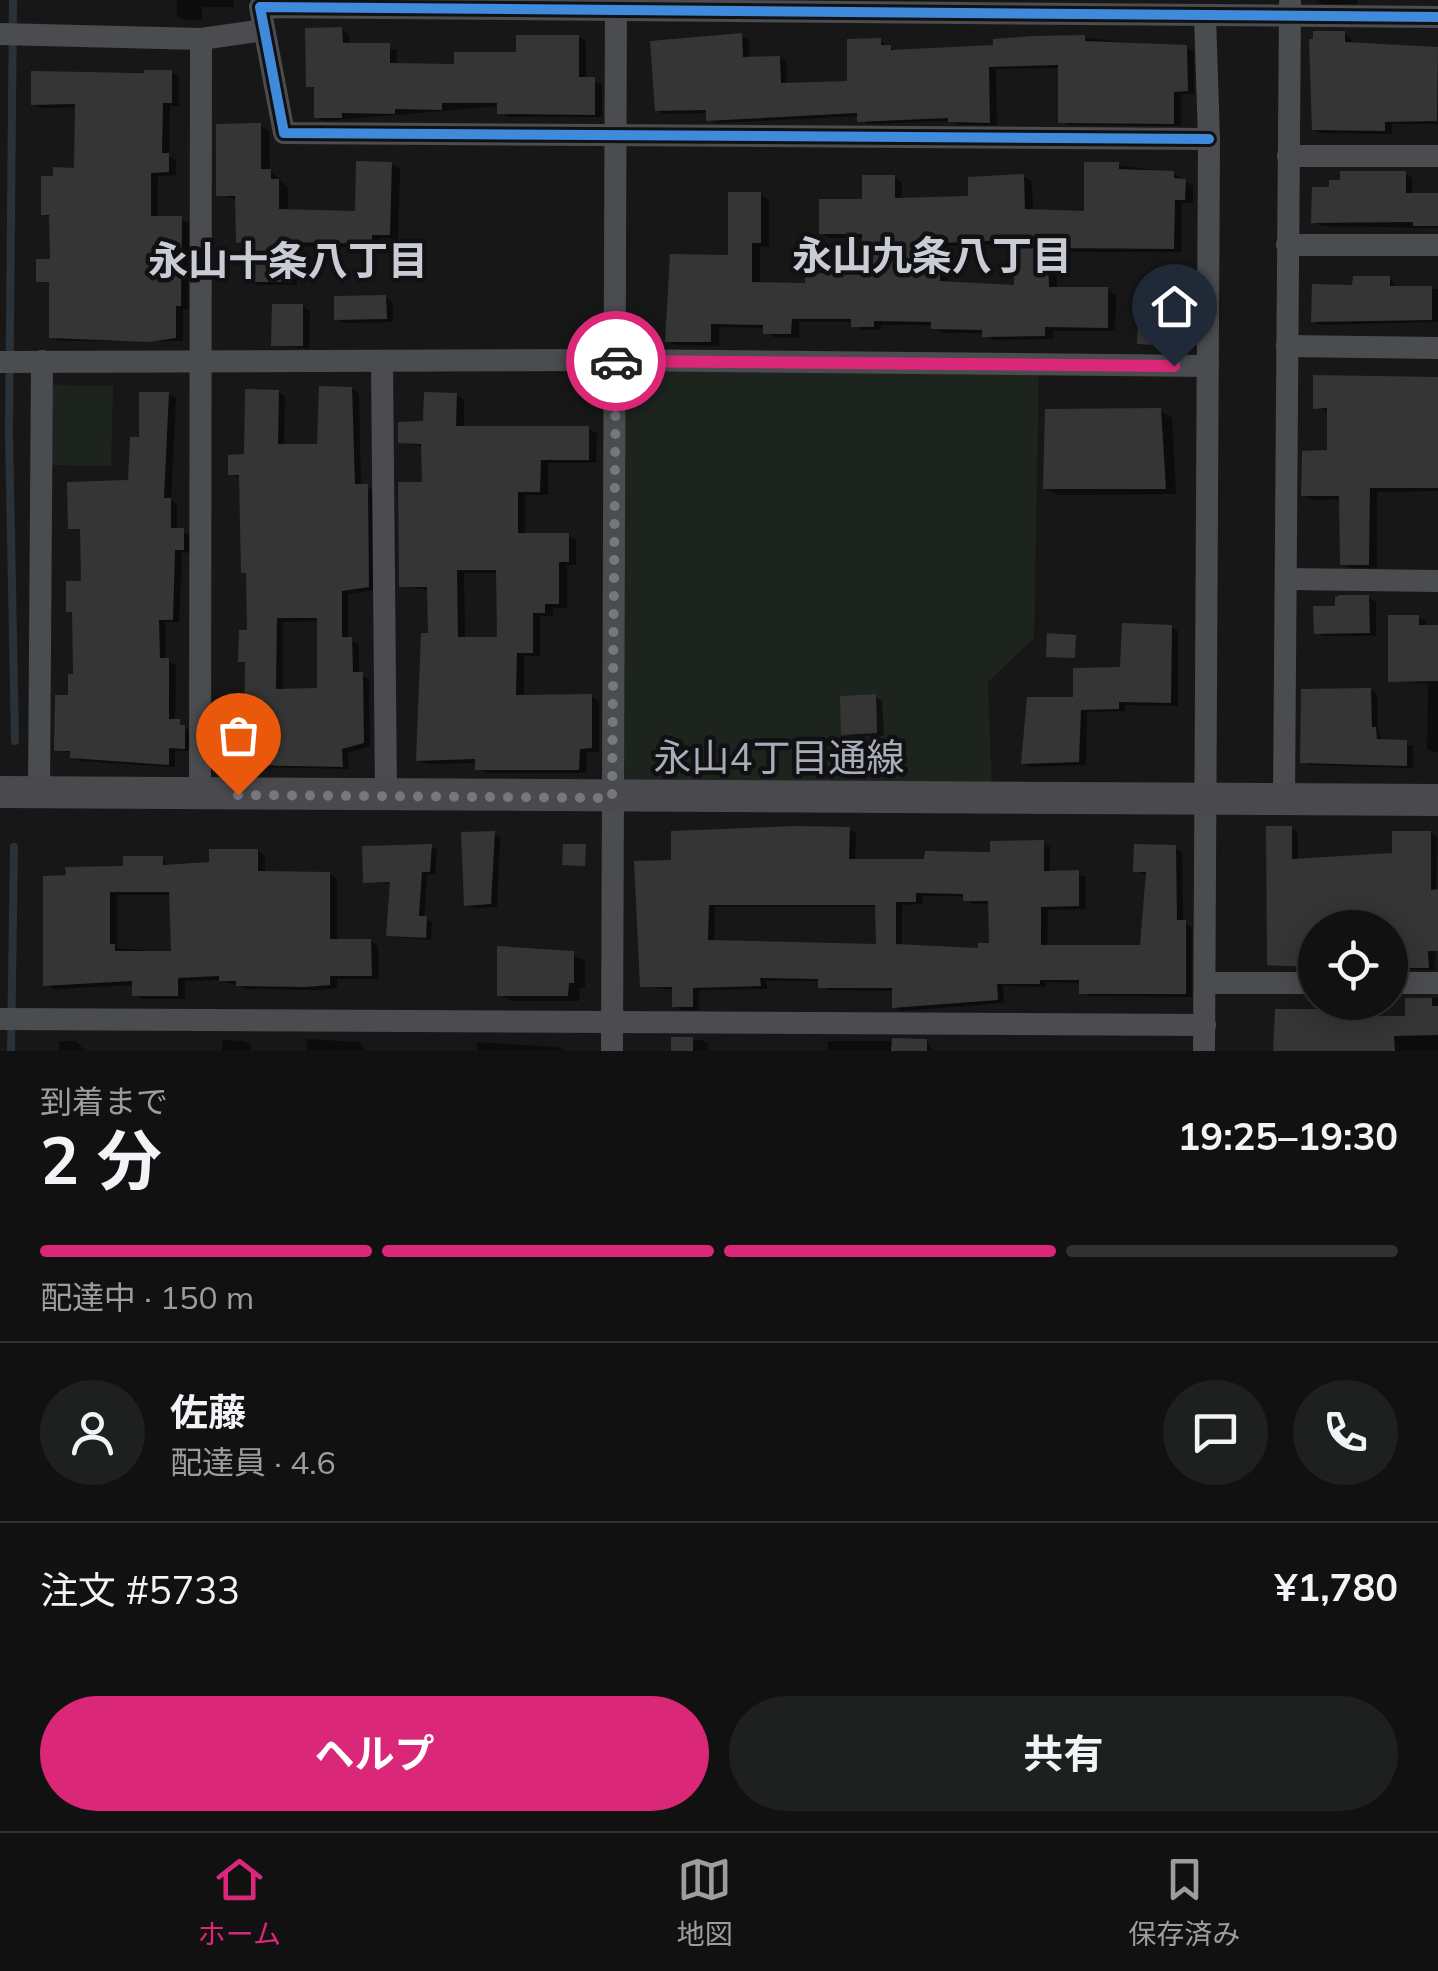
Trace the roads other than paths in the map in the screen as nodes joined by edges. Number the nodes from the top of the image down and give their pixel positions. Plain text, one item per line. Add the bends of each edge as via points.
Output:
1 (616, 4) edge
2 (1290, 7) edge
3 (1205, 16) junction
4 (1438, 16) edge
5 (264, 30) junction
6 (8, 34) edge
7 (200, 39) junction
8 (616, 136) junction
9 (1209, 139) junction
10 (1288, 156) junction
11 (1438, 156) edge
12 (1288, 245) junction
13 (1438, 245) edge
14 (1288, 346) junction
15 (1438, 348) edge
16 (614, 360) junction
17 (34, 361) junction
18 (382, 361) junction
19 (0, 362) edge
20 (200, 362) junction
21 (1208, 366) junction
22 (1286, 578) junction
23 (1438, 581) edge
24 (0, 792) edge
25 (39, 793) junction
26 (200, 795) junction
27 (386, 796) junction
28 (612, 798) junction
29 (1206, 798) junction
30 (1284, 800) junction
31 (1438, 800) edge
32 (1205, 983) junction
33 (1298, 983) edge
34 (1408, 983) edge
35 (1438, 983) edge
36 (0, 1019) edge
37 (612, 1020) junction
38 (1204, 1025) junction
39 (612, 1051) edge
40 (1204, 1051) edge

1 - 3 street
1 - 5 street via 260,7
1 - 8 street
2 - 3 street
2 - 4 street
2 - 10 street
3 - 9 street
5 - 7 street
5 - 8 street via 284,133
6 - 7 street
7 - 20 street
8 - 9 street
8 - 16 street
9 - 21 street
10 - 11 street
10 - 12 street
12 - 13 street
12 - 14 street
14 - 15 street
14 - 22 street
16 - 18 street
16 - 21 street
16 - 28 street
17 - 19 street
17 - 20 street
17 - 25 street
18 - 20 street
18 - 27 street
20 - 26 street
21 - 29 street
22 - 23 street
22 - 30 street
24 - 25 street, 永山4丁目通線
25 - 26 street, 永山4丁目通線
26 - 27 street, 永山4丁目通線
27 - 28 street, 永山4丁目通線
28 - 29 street, 永山4丁目通線
28 - 37 street
29 - 30 street, 永山4丁目通線
29 - 32 street
30 - 31 street, 永山4丁目通線
32 - 33 street
32 - 38 street
34 - 35 street
36 - 37 street
37 - 38 street
37 - 39 street
38 - 40 street

